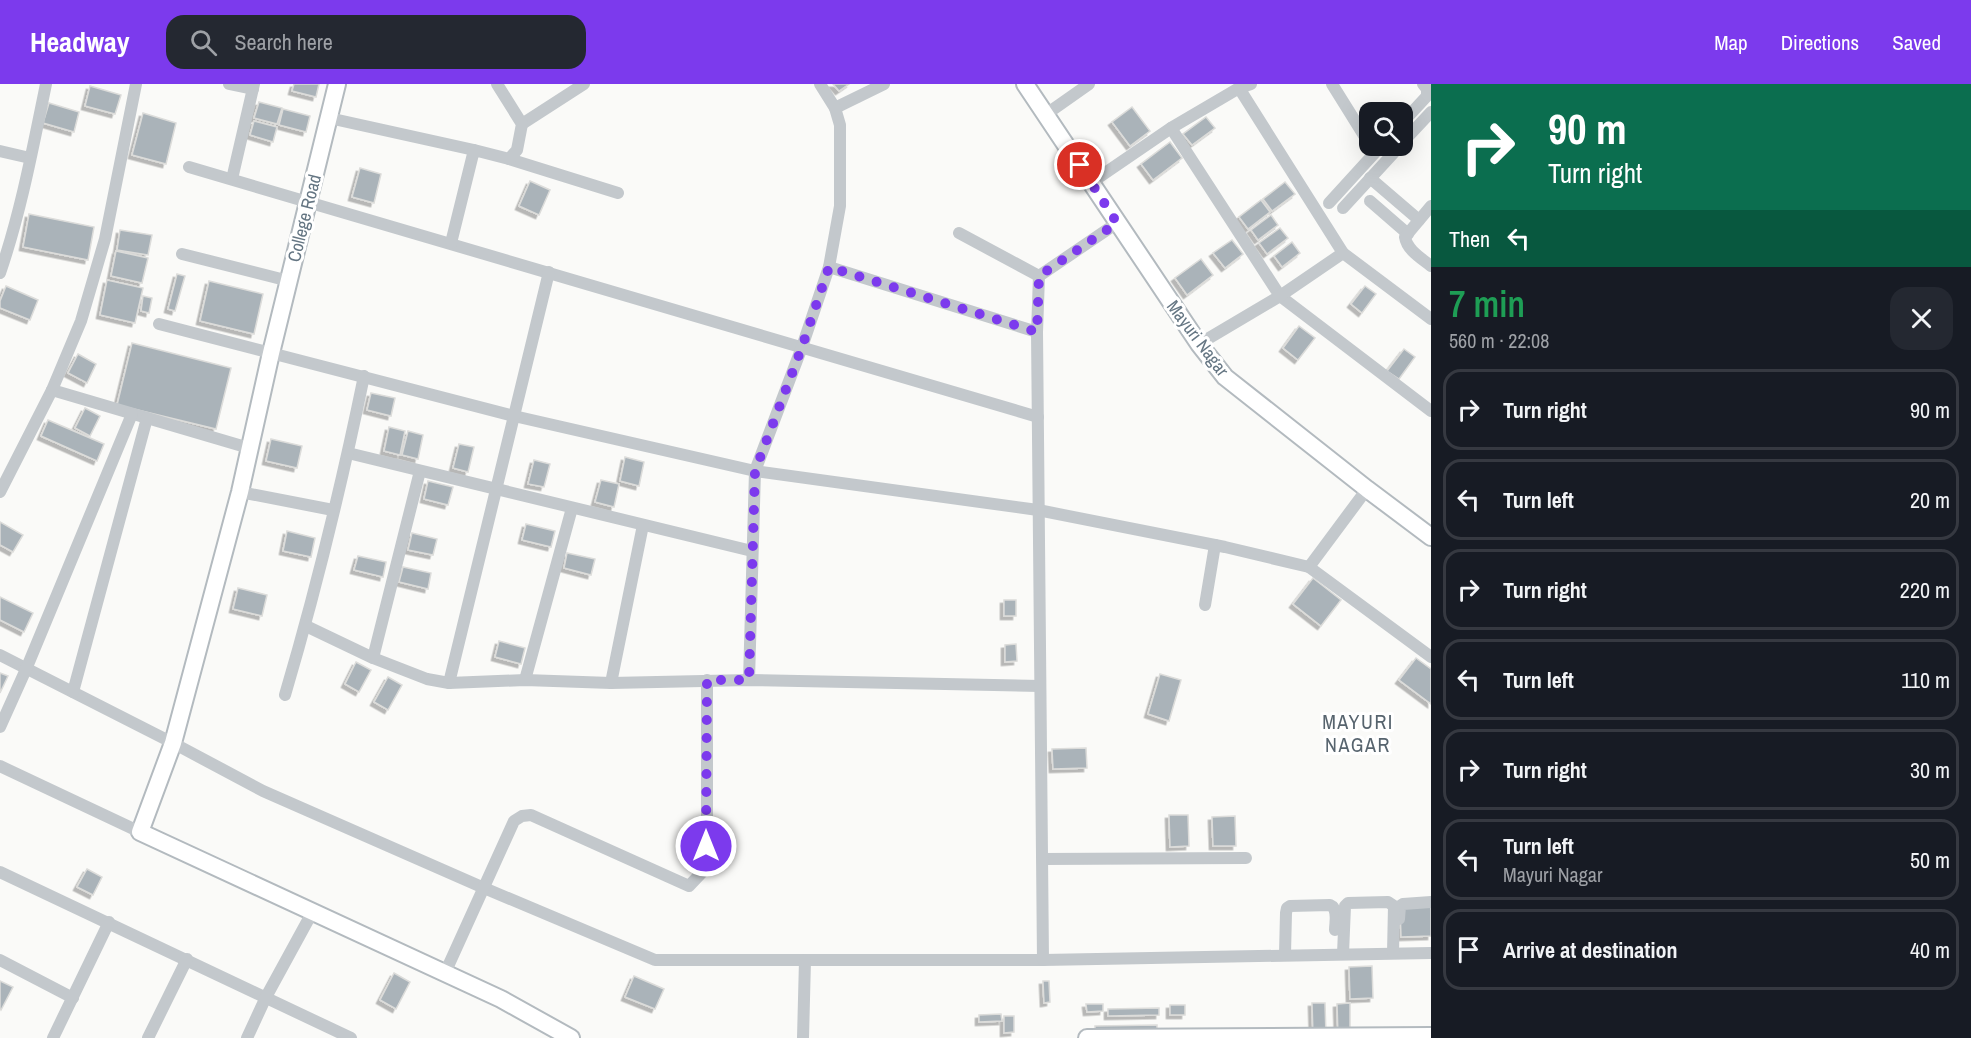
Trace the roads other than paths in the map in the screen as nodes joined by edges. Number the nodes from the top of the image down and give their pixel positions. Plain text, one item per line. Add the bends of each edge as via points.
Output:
1 (46, 84) edge
2 (136, 84) edge
3 (229, 84) edge
4 (337, 84) edge
5 (497, 84) edge
6 (584, 84) edge
7 (820, 84) edge
8 (884, 84) edge
9 (1025, 84) edge
10 (1089, 84) edge
11 (1332, 84) edge
12 (1423, 84) edge
13 (1245, 86) edge
14 (254, 87) edge
15 (835, 108) junction
16 (1413, 111) edge
17 (1431, 112) edge
18 (1045, 115) junction
19 (329, 118) junction
20 (522, 124) junction
21 (1359, 125) edge
22 (1171, 128) junction
23 (1413, 131) edge
24 (474, 150) junction
25 (0, 151) edge
26 (1366, 156) edge
27 (1390, 156) edge
28 (30, 158) junction
29 (509, 159) junction
30 (189, 167) dead end
31 (232, 178) junction
32 (1370, 178) junction
33 (1092, 182) junction
34 (618, 193) dead end
35 (309, 201) junction
36 (1370, 201) dead end
37 (1329, 202) dead end
38 (1431, 206) edge
39 (1343, 207) dead end
40 (1419, 220) junction
41 (1117, 223) junction
42 (959, 233) dead end
43 (1408, 234) junction
44 (451, 243) junction
45 (182, 254) dead end
46 (1343, 254) junction
47 (1431, 266) edge
48 (829, 267) junction
49 (549, 272) junction
50 (0, 273) edge
51 (1039, 276) junction
52 (289, 281) junction
53 (1280, 296) junction
54 (1431, 320) edge
55 (159, 324) dead end
56 (1037, 332) junction
57 (1199, 345) junction
58 (802, 347) junction
59 (271, 353) junction
60 (364, 376) junction
61 (52, 390) junction
62 (1431, 411) edge
63 (132, 414) junction
64 (514, 416) junction
65 (1038, 417) junction
66 (147, 418) junction
67 (249, 448) junction
68 (348, 453) junction
69 (420, 471) junction
70 (755, 471) junction
71 (496, 489) junction
72 (1367, 489) junction
73 (0, 492) edge
74 (240, 492) junction
75 (572, 508) junction
76 (333, 510) junction
77 (1038, 510) junction
78 (643, 525) junction
79 (1431, 537) edge
80 (1215, 545) junction
81 (752, 551) junction
82 (1309, 567) junction
83 (1205, 605) dead end
84 (306, 626) junction
85 (0, 655) edge
86 (1431, 657) edge
87 (373, 658) junction
88 (27, 667) junction
89 (525, 680) junction
90 (707, 680) junction
91 (749, 680) junction
92 (449, 683) junction
93 (611, 683) junction
94 (1040, 686) junction
95 (73, 692) junction
96 (285, 695) dead end
97 (0, 727) edge
98 (173, 743) junction
99 (0, 766) edge
100 (140, 832) junction
101 (1246, 858) dead end
102 (1043, 859) junction
103 (0, 872) edge
104 (484, 888) junction
105 (1431, 902) edge
106 (314, 911) junction
107 (109, 922) junction
108 (1396, 953) junction
109 (1431, 953) edge
110 (1285, 954) junction
111 (1339, 954) junction
112 (187, 959) junction
113 (0, 960) edge
114 (805, 960) junction
115 (1043, 960) junction
116 (445, 973) junction
117 (266, 997) junction
118 (73, 998) junction
119 (1431, 1036) edge
120 (1112, 1037) edge
121 (53, 1038) edge
122 (148, 1038) edge
123 (247, 1038) edge
124 (351, 1038) edge
125 (571, 1038) edge
126 (803, 1038) edge
127 (1086, 1038) edge
128 (1322, 1038) edge

1 - 28 street
2 - 61 street via 105,239 81,321
3 - 14 street
4 - 19 street, College Road
5 - 20 street
6 - 20 street
7 - 15 street
8 - 15 street
9 - 18 street, Mayuri Nagar
10 - 18 street
11 - 21 street
12 - 16 street via 1427,96
13 - 22 street
13 - 46 street
14 - 31 street
15 - 48 street via 840,125 840,206
17 - 23 street
18 - 33 street, Mayuri Nagar
19 - 24 street
19 - 35 street, College Road
20 - 29 street via 517,150
22 - 33 street
22 - 53 street
24 - 29 street
24 - 44 street
25 - 28 street
26 - 37 street
27 - 32 street
28 - 50 street
29 - 34 street
30 - 31 street
31 - 35 street
32 - 39 street
32 - 40 street
33 - 41 street, Mayuri Nagar
35 - 44 street
35 - 52 street, College Road
36 - 43 street
38 - 40 street
40 - 43 street
41 - 51 street
41 - 57 street, Mayuri Nagar
42 - 51 street
43 - 47 street via 1406,243
44 - 49 street
45 - 52 street
46 - 53 street
46 - 54 street
48 - 56 street
48 - 58 street
49 - 58 street
49 - 64 street
51 - 56 street
52 - 59 street, College Road
53 - 57 street
53 - 62 street
55 - 59 street
56 - 65 street
57 - 72 street, Mayuri Nagar via 1226,377
58 - 65 street
58 - 70 street
59 - 60 street
59 - 67 street, College Road
60 - 64 street
60 - 68 street
61 - 63 street
61 - 73 street
63 - 66 street
63 - 88 street
64 - 70 street
64 - 71 street
65 - 77 street
66 - 67 street
66 - 95 street
67 - 74 street, College Road
68 - 69 street
68 - 76 street
69 - 71 street
69 - 87 street
70 - 77 street
70 - 81 street
71 - 75 street
71 - 92 street
72 - 79 street, Mayuri Nagar
72 - 82 street
74 - 76 street
74 - 98 street, College Road
75 - 78 street
75 - 89 street
76 - 84 street
77 - 80 street
77 - 94 street
78 - 81 street
78 - 93 street
80 - 82 street
80 - 83 street
81 - 91 street
82 - 86 street
84 - 87 street
84 - 96 street
85 - 88 street
87 - 92 street via 427,679
88 - 95 street
88 - 97 street
89 - 92 street
89 - 93 street
90 - 91 street
90 - 93 street
90 - 104 street via 706,867 689,886 531,815 514,821
91 - 94 street
94 - 102 street
95 - 98 street
98 - 100 street, College Road
98 - 104 street via 263,791
99 - 100 street
100 - 106 street
101 - 102 street
102 - 115 street
103 - 107 street
104 - 114 street via 656,960
104 - 116 street
105 - 108 street via 1400,906
106 - 116 street
106 - 117 street
107 - 112 street
107 - 118 street
108 - 109 street
108 - 111 street
108 - 111 street via 1394,906 1388,902 1345,906
110 - 111 street
110 - 111 street via 1287,908 1330,904 1335,909
110 - 115 street
112 - 117 street
112 - 122 street
113 - 118 street
114 - 115 street
114 - 126 street
116 - 125 street
117 - 123 street
117 - 124 street
118 - 121 street
119 - 128 street
120 - 127 street
120 - 128 street

